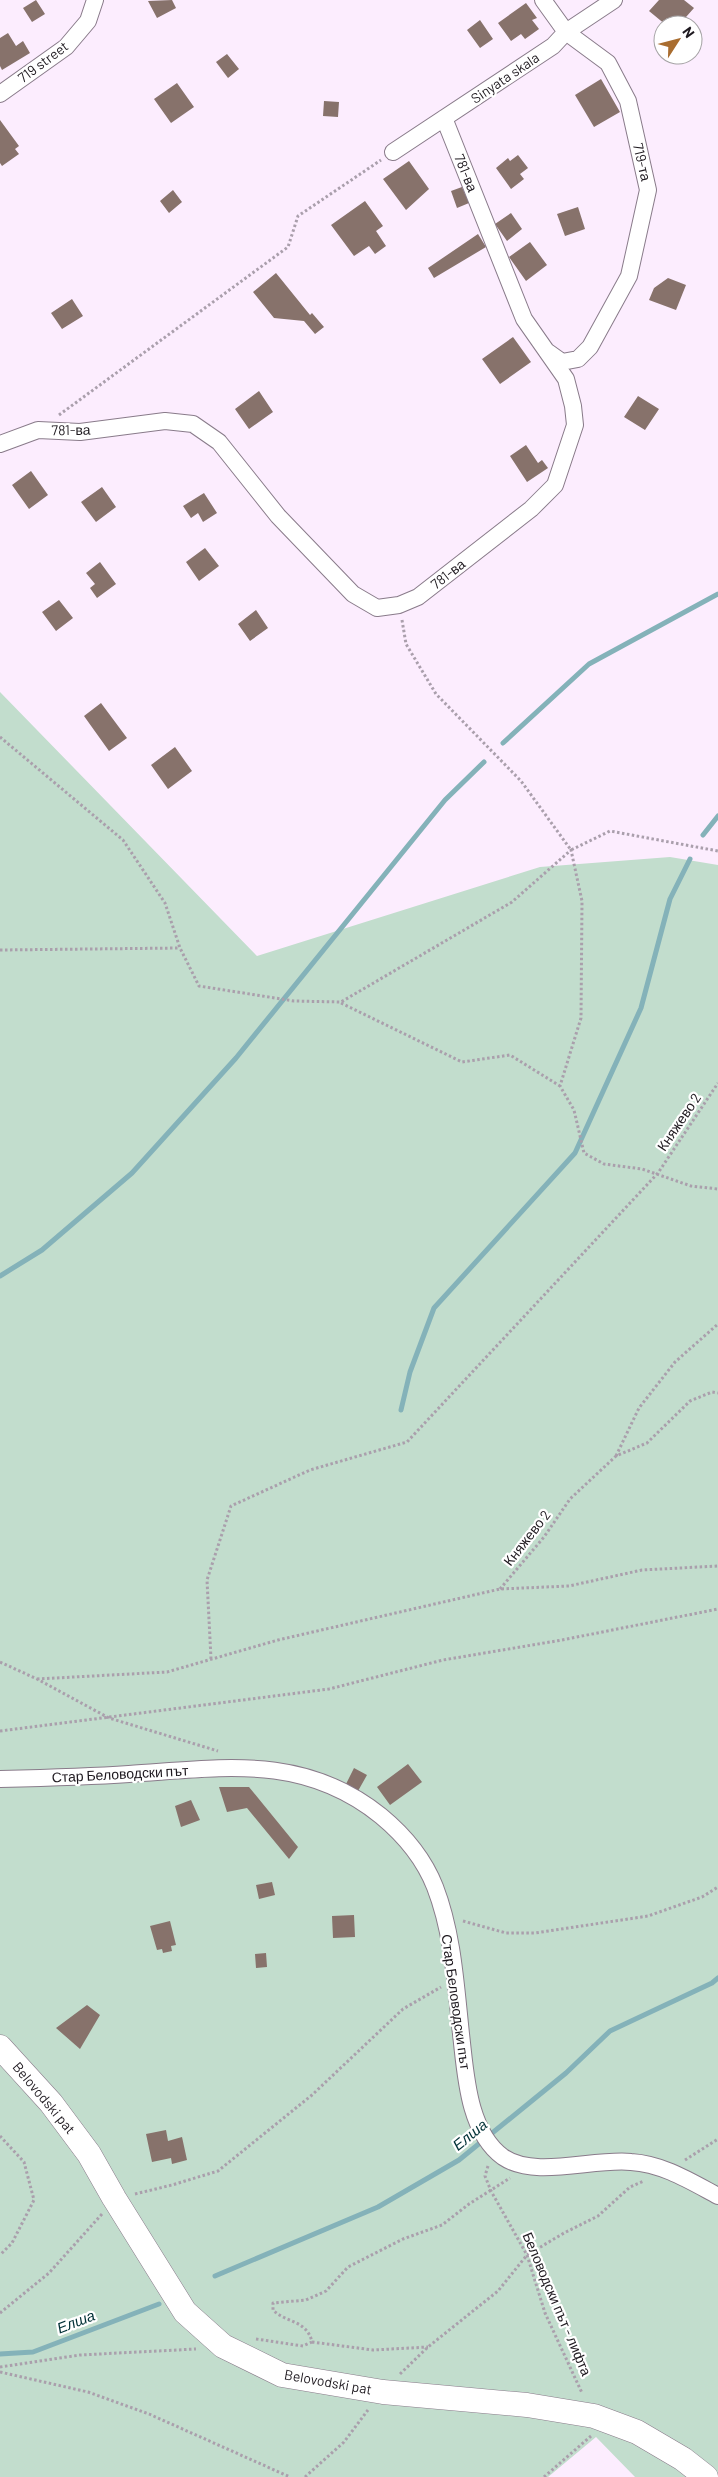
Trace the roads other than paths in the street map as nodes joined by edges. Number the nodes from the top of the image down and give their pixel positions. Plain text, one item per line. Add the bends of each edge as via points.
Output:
1 (95, 0) edge
2 (543, 0) edge
3 (614, 0) edge
4 (566, 32) junction
5 (0, 94) edge
6 (444, 118) junction
7 (393, 152) road end
8 (542, 347) junction
9 (0, 444) edge
10 (0, 1779) edge
11 (0, 2047) edge
12 (718, 2196) edge
13 (706, 2477) edge

1 - 5 street, 719 street via 88,21 66,47
2 - 4 street, 719-та
3 - 4 street, Sinyata skala
4 - 6 street, Sinyata skala via 553,46
4 - 8 street, 719-та via 608,63 628,102 648,190 629,276 590,347 578,359 562,362
6 - 7 street, Sinyata skala
6 - 8 street, 781-ва via 524,318
8 - 9 street, 781-ва via 566,380 574,406 575,425 555,485 531,509 418,597 398,605 377,608 353,594 278,516 219,442 193,424 165,421 80,432 38,430
10 - 12 street, Стар Беловодски път via 79,1778 220,1768 277,1769 317,1779 349,1792 396,1828 414,1850 434,1886 451,1948 465,2070 474,2109 487,2140 504,2158 531,2166 545,2168 604,2161 632,2162 669,2170
11 - 13 street, Belovodski pat via 79,2139 185,2312 223,2346 282,2375 383,2392 527,2405 594,2416 637,2432 683,2459

